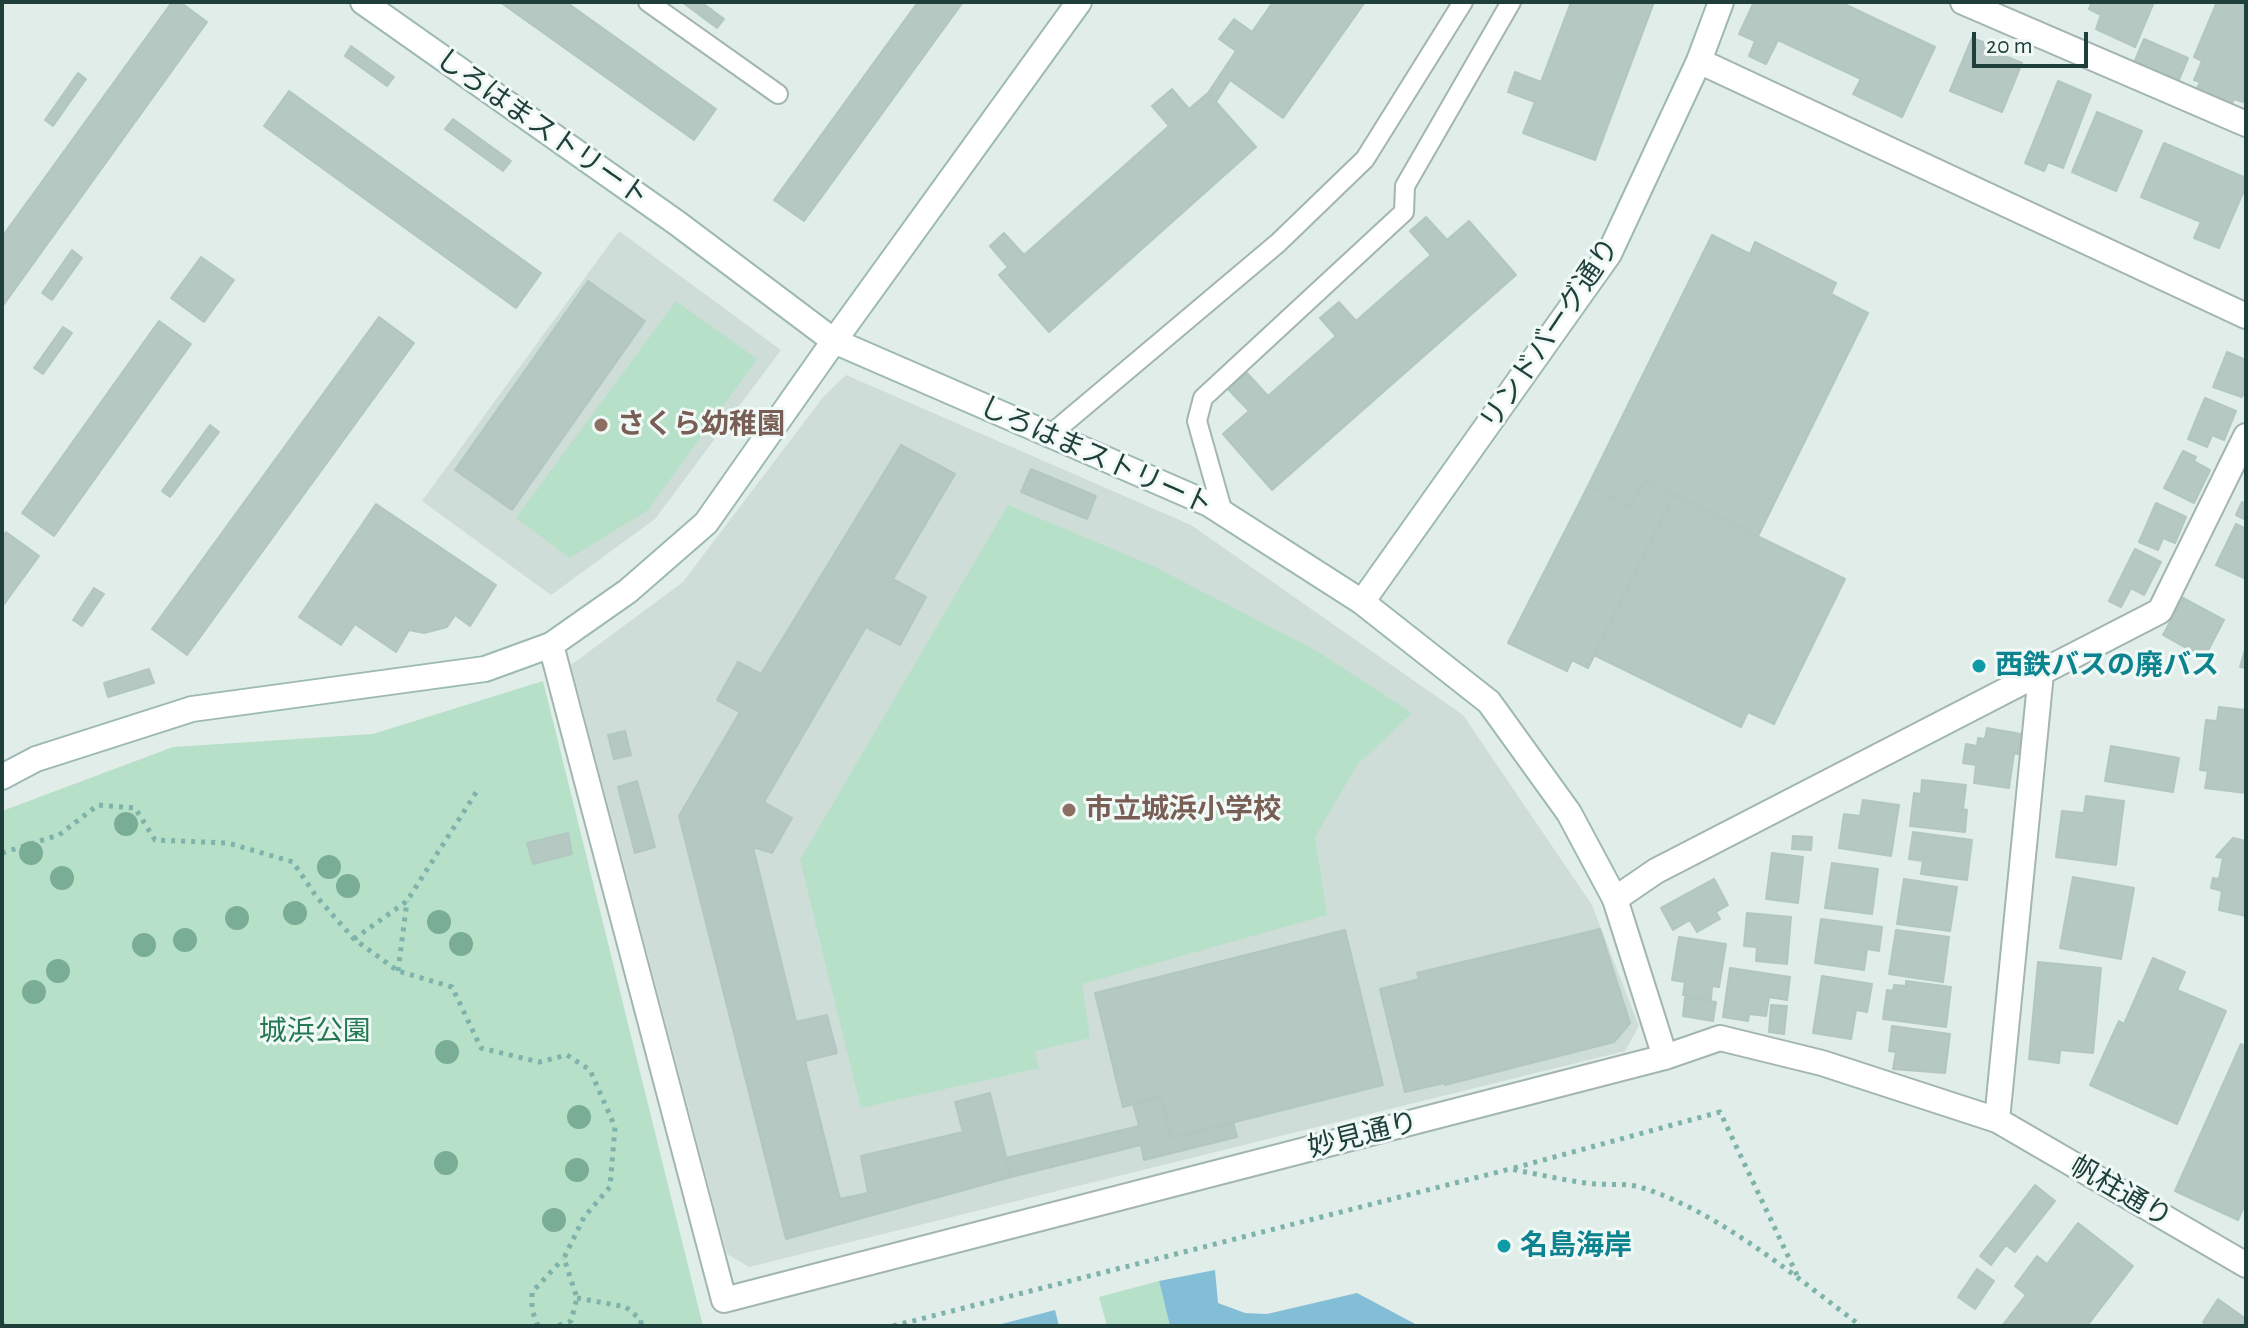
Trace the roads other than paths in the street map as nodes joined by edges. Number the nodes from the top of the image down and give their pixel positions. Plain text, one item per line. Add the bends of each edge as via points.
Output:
1 (363, 2) edge
2 (648, 2) edge
3 (1079, 2) edge
4 (1463, 2) edge
5 (1511, 2) edge
6 (1721, 2) edge
7 (1963, 2) edge
8 (1699, 61) junction
9 (778, 94) dead end
10 (2246, 124) edge
11 (2246, 316) edge
12 (834, 341) junction
13 (1050, 435) junction
14 (2246, 436) edge
15 (1223, 513) junction
16 (1362, 602) junction
17 (551, 645) junction
18 (2041, 673) junction
19 (2, 777) edge
20 (1615, 899) junction
21 (1665, 1057) junction
22 (1997, 1120) junction
23 (2246, 1265) edge

1 - 12 street, しろはまストリート via 677,223
2 - 9 lane
3 - 12 street
4 - 13 lane via 1365,159 1278,243
5 - 15 lane via 1405,186 1404,212 1203,398 1197,421
6 - 8 street, リンドバーグ通り
7 - 10 street
8 - 11 street
8 - 16 street, リンドバーグ通り via 1609,254
12 - 13 street, しろはまストリート
12 - 17 street via 706,523 628,591
13 - 15 street, しろはまストリート
14 - 18 street via 2160,611
15 - 16 street, しろはまストリート
16 - 20 street, しろはまストリート via 1489,702 1569,813
17 - 19 street via 485,669 192,709 36,759
17 - 21 street, 妙見通り via 724,1300
18 - 20 street via 1656,871
18 - 22 street
20 - 21 street, しろはまストリート
21 - 22 street, 妙見通り via 1720,1038 1822,1063
22 - 23 street, 帆柱通り

